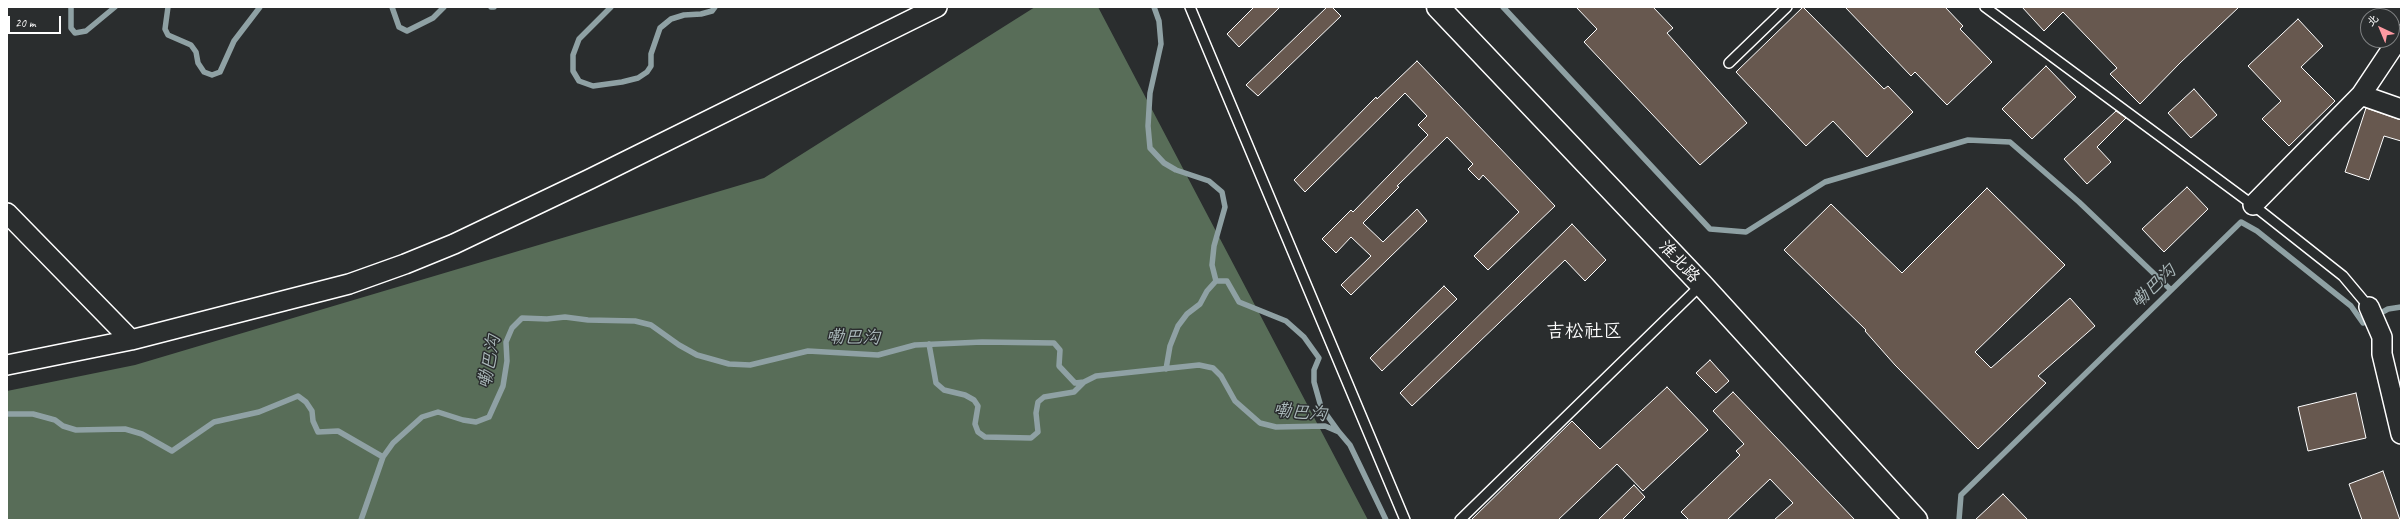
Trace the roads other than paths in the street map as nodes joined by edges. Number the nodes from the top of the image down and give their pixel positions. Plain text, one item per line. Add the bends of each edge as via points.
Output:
1 (937, 7) edge
2 (1190, 7) edge
3 (1438, 7) edge
4 (1787, 7) edge
5 (1985, 7) edge
6 (2401, 35) edge
7 (1729, 63) dead end
8 (2361, 95) junction
9 (2401, 109) edge
10 (2253, 205) junction
11 (7, 213) edge
12 (1701, 284) junction
13 (2369, 307) joint
14 (131, 340) junction
15 (7, 365) edge
16 (2401, 434) edge
17 (1405, 520) edge
18 (1460, 520) edge
19 (1916, 520) edge

1 - 14 street via 590,179 412,262 349,284
2 - 17 lane
3 - 12 street, 淮北路
4 - 7 lane
5 - 10 lane
6 - 8 street
8 - 9 street
8 - 10 street
10 - 13 lane via 2343,276
11 - 14 street
12 - 18 lane
12 - 19 street, 淮北路
13 - 16 street via 2382,337 2382,354
14 - 15 street

